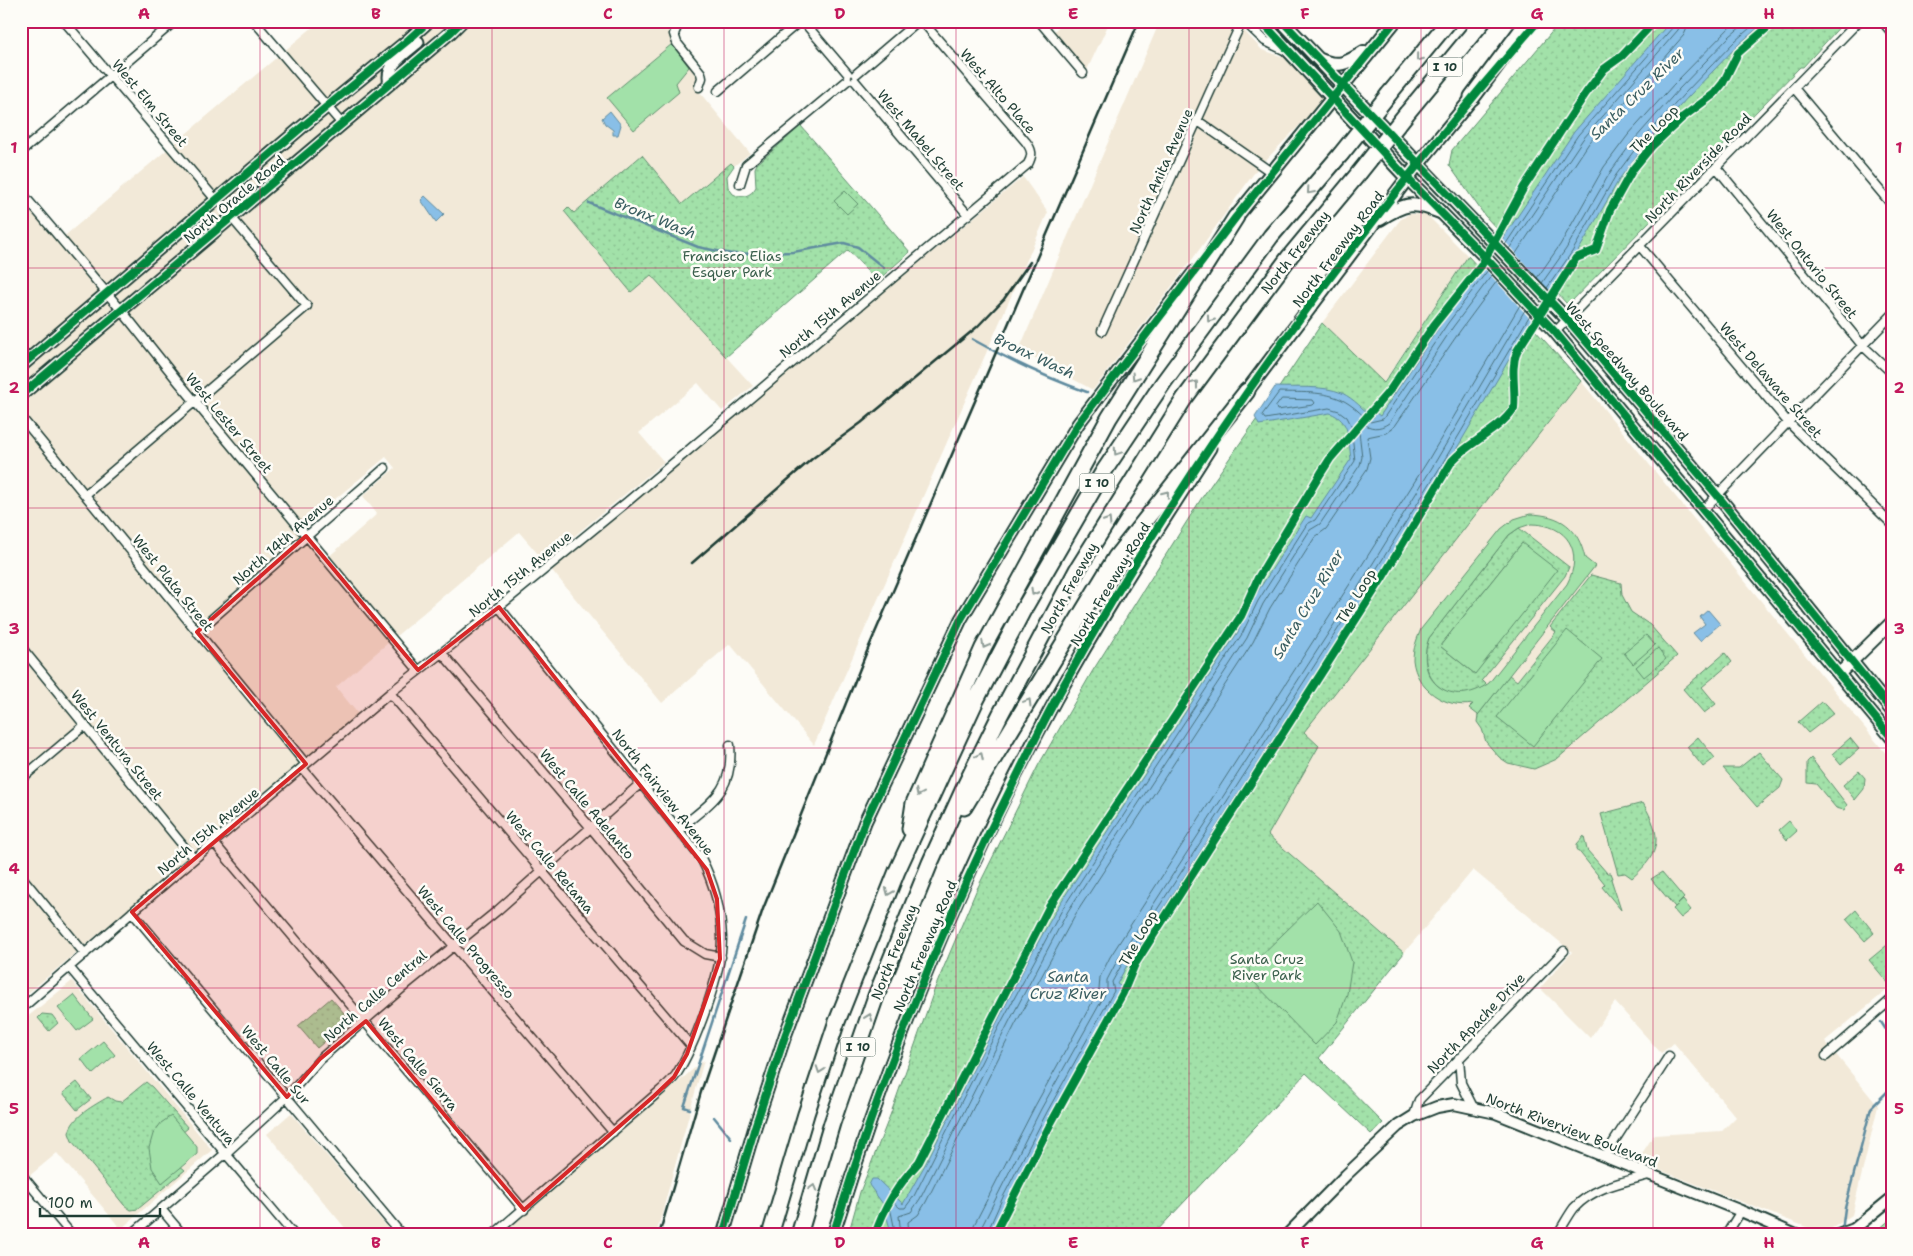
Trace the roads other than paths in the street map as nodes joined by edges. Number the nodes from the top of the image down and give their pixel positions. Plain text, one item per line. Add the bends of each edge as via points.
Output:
1 (64, 21) edge
2 (175, 21) edge
3 (254, 21) edge
4 (429, 21) edge
5 (434, 21) edge
6 (462, 21) edge
7 (802, 21) edge
8 (918, 21) edge
9 (922, 21) edge
10 (1039, 21) edge
11 (1243, 21) edge
12 (1260, 21) edge
13 (1282, 21) edge
14 (1293, 21) edge
15 (1395, 21) edge
16 (1449, 21) edge
17 (1483, 21) edge
18 (1529, 21) edge
19 (1538, 21) edge
20 (1859, 21) edge
21 (1882, 21) edge
22 (680, 23) edge
23 (1892, 33) edge
24 (1300, 41) junction
25 (1376, 44) junction
26 (1289, 52) junction
27 (1316, 58) junction
28 (1083, 73) dead end
29 (110, 76) junction
30 (852, 77) junction
31 (390, 83) junction
32 (1343, 85) junction
33 (699, 87) dead end
34 (1794, 88) junction
35 (718, 91) dead end
36 (1472, 97) junction
37 (1332, 98) junction
38 (327, 107) junction
39 (1198, 121) junction
40 (342, 124) junction
41 (21, 152) edge
42 (1032, 155) joint
43 (1418, 164) junction
44 (1716, 167) junction
45 (1271, 172) junction
46 (1407, 178) junction
47 (740, 184) dead end
48 (21, 192) edge
49 (216, 200) junction
50 (1892, 205) edge
51 (1440, 212) junction
52 (968, 215) junction
53 (232, 217) junction
54 (1236, 217) junction
55 (1372, 225) junction
56 (1639, 246) junction
57 (108, 294) junction
58 (122, 311) junction
59 (1892, 315) edge
60 (1567, 319) junction
61 (1102, 331) dead end
62 (1555, 332) junction
63 (1862, 345) junction
64 (21, 366) edge
65 (1892, 373) edge
66 (1247, 391) junction
67 (21, 396) edge
68 (195, 402) junction
69 (21, 416) edge
70 (1787, 421) junction
71 (385, 468) dead end
72 (86, 494) junction
73 (1718, 495) junction
74 (1704, 510) junction
75 (1892, 524) edge
76 (306, 536) junction
77 (499, 607) junction
78 (1892, 622) edge
79 (197, 632) junction
80 (21, 647) edge
81 (442, 653) junction
82 (1852, 661) junction
83 (418, 670) junction
84 (1839, 674) junction
85 (390, 693) junction
86 (1892, 711) edge
87 (85, 725) junction
88 (1892, 738) edge
89 (730, 744) dead end
90 (304, 766) junction
91 (21, 779) edge
92 (641, 783) junction
93 (591, 828) junction
94 (678, 829) junction
95 (214, 843) junction
96 (908, 847) junction
97 (194, 858) junction
98 (930, 863) junction
99 (541, 872) junction
100 (21, 876) edge
101 (132, 912) junction
102 (452, 946) junction
103 (1564, 951) dead end
104 (85, 954) junction
105 (721, 957) junction
106 (69, 967) junction
107 (1892, 999) edge
108 (21, 1009) edge
109 (366, 1021) junction
110 (691, 1046) junction
111 (1669, 1056) dead end
112 (1826, 1056) dead end
113 (1459, 1058) junction
114 (287, 1097) junction
115 (1473, 1107) junction
116 (1414, 1116) junction
117 (613, 1132) junction
118 (226, 1153) junction
119 (1604, 1157) junction
120 (21, 1174) edge
121 (1649, 1175) junction
122 (1892, 1198) edge
123 (161, 1209) junction
124 (524, 1210) junction
125 (1741, 1211) junction
126 (72, 1235) edge
127 (131, 1235) edge
128 (183, 1235) edge
129 (294, 1235) edge
130 (402, 1235) edge
131 (494, 1235) edge
132 (723, 1235) edge
133 (770, 1235) edge
134 (799, 1235) edge
135 (833, 1235) edge
136 (1287, 1235) edge
137 (1557, 1235) edge
138 (1726, 1235) edge
139 (1796, 1235) edge
140 (1838, 1235) edge

1 - 29 street, West Elm Street
2 - 29 street
3 - 38 street
4 - 38 main road, North Oracle Road
5 - 31 main road via 425,36 392,67 388,78
6 - 31 main road, North Oracle Road
7 - 30 street, West Mabel Street
7 - 35 street
8 - 30 street
9 - 42 street, West Alto Place via 1026,142
10 - 28 street
11 - 26 street via 1265,41
11 - 39 street, North Anita Avenue
12 - 26 main road, West Speedway Boulevard
13 - 24 main road, West Speedway Boulevard
14 - 24 street
15 - 25 main road
16 -> 96 highway, North Freeway / I 10, bridge via 1271,236 1163,383 1102,474 1022,612 976,700
98 -> 17 highway, North Freeway / I 10, bridge via 1000,715 1083,562 1184,398 1290,256
18 - 36 highway
19 - 36 main road, North Freeway Road
20 - 34 street, North Riverside Road
21 - 23 street
22 - 33 street via 674,34 677,43 701,73
24 - 27 main road, West Speedway Boulevard
25 - 27 main road via 1350,62 1338,65
25 - 32 main road
26 - 37 main road, West Speedway Boulevard
27 - 32 main road, West Speedway Boulevard
29 - 41 street
29 - 49 street, West Elm Street
30 - 47 street via 746,165
30 - 52 street, West Mabel Street
31 - 40 main road, North Oracle Road
32 - 37 main road
32 - 43 main road, West Speedway Boulevard
34 - 44 street, North Riverside Road
34 - 50 street
36 - 43 main road, North Freeway Road
37 - 45 main road
37 - 46 main road, West Speedway Boulevard
38 - 40 street
38 - 49 main road, North Oracle Road
39 - 45 street
39 - 61 street, North Anita Avenue
40 - 53 main road, North Oracle Road
42 - 52 street, North 15th Avenue via 1028,164
43 - 46 main road, North Freeway Road
43 - 60 main road, West Speedway Boulevard
44 - 56 street, North Riverside Road
44 - 63 street, West Ontario Street
45 - 54 main road
46 - 51 main road, West Speedway Boulevard
46 - 55 main road, North Freeway Road
48 - 57 street, West Lester Street
49 - 57 main road, North Oracle Road
51 - 55 main road via 1413,204 1396,209
51 - 62 main road, West Speedway Boulevard
52 - 77 street, North 15th Avenue
53 - 58 main road, North Oracle Road
53 - 68 street via 307,306
54 -> 96 highway via 1109,418 983,648 914,803
54 - 132 main road via 1078,424 961,619 865,822 785,1036
55 - 66 main road, North Freeway Road
56 - 60 street, North Riverside Road
56 - 70 street, West Delaware Street
57 - 58 street, West Lester Street
57 - 64 main road, North Oracle Road
58 - 67 main road, North Oracle Road
58 - 68 street, West Lester Street
59 - 63 street
60 - 62 street, North Riverside Road
60 - 73 main road, West Speedway Boulevard
62 - 74 main road, West Speedway Boulevard
63 - 65 street, West Ontario Street
63 - 70 street
98 -> 66 highway via 1116,557
66 - 135 main road, North Freeway Road via 1119,589 1055,700 1000,809 945,929 894,1054
68 - 72 street
68 - 76 street, West Lester Street
69 - 72 street, West Plata Street
70 - 73 street
70 - 75 street, West Delaware Street
71 - 76 street, North 14th Avenue
72 - 79 street, West Plata Street
73 - 74 street
73 - 82 main road, West Speedway Boulevard
74 - 84 main road, West Speedway Boulevard
76 - 79 street, North 14th Avenue
76 - 83 street, West Lester Street
77 - 81 street, North 15th Avenue
77 - 92 street, North Fairview Avenue
78 - 82 main road
79 - 90 street, West Plata Street
80 - 87 street, West Ventura Street
81 - 83 street, North 15th Avenue
81 - 93 street, West Calle Adelanto
82 - 84 main road
82 - 86 main road, West Speedway Boulevard
83 - 85 street, North 15th Avenue
84 - 88 main road, West Speedway Boulevard
85 - 90 street, North 15th Avenue
85 - 99 street, West Calle Retama
87 - 91 street
87 - 97 street, West Ventura Street
89 - 94 street via 731,759 724,787
90 - 95 street, North 15th Avenue
90 - 102 street, West Calle Progresso
92 - 93 street, North Calle Central
92 - 94 street, North Fairview Avenue
93 - 99 street, North Calle Central
93 - 105 street, West Calle Adelanto via 684,941 705,954
94 - 105 street, North Fairview Avenue via 701,858 713,883 722,938
95 - 97 street, North 15th Avenue
95 - 109 street, West Calle Sierra
96 -> 133 highway, North Freeway / I 10 via 836,1024
97 - 101 street, North 15th Avenue
134 -> 98 highway, North Freeway / I 10 via 832,1123 876,996
99 - 102 street, North Calle Central
99 - 110 street, West Calle Retama
100 - 104 street
101 - 104 street, North 15th Avenue
101 - 114 street, West Calle Sur
102 - 109 street, North Calle Central
102 - 117 street, West Calle Progresso
103 - 113 street, North Apache Drive
104 - 106 street, North 15th Avenue
105 - 110 street, North Fairview Avenue
106 - 108 street, North 15th Avenue
106 - 118 street, West Calle Ventura
107 - 112 street
109 - 114 street, North Calle Central via 320,1059
109 - 124 street, West Calle Sierra
110 - 117 street, North Fairview Avenue via 674,1076
111 - 119 street
113 - 115 street via 1461,1083
113 - 116 street, North Apache Drive via 1419,1100
114 - 118 street, North Calle Central
114 - 130 street, West Calle Sur
115 - 116 street, North Riverview Boulevard via 1454,1104
115 - 119 street, North Riverview Boulevard via 1496,1113
116 - 136 street, North Riverview Boulevard via 1398,1126
117 - 124 street, North Fairview Avenue
118 - 123 street, North Calle Central
118 - 129 street, West Calle Ventura
119 - 121 street, North Riverview Boulevard
120 - 126 street
121 - 125 street, North Riverview Boulevard
121 - 137 street via 1608,1186 1589,1195 1574,1208
122 - 140 street via 1854,1229
123 - 127 street, North Calle Central
123 - 128 street
124 - 131 street, North Fairview Avenue
125 - 138 street
125 - 139 street, North Riverview Boulevard

